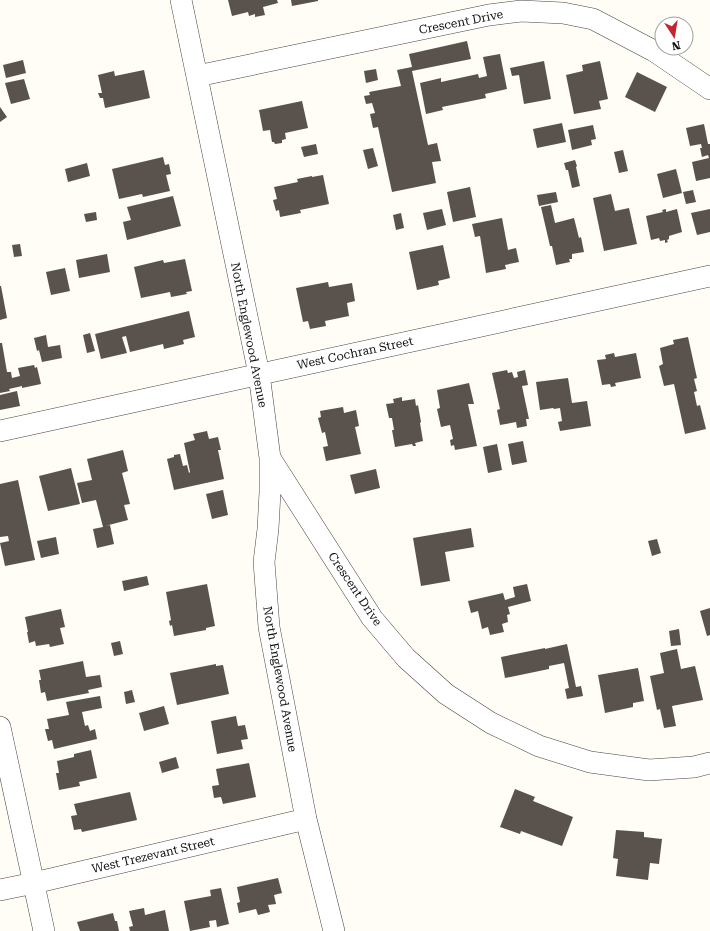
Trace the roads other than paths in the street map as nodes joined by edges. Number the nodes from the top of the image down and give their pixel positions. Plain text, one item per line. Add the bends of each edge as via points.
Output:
1 (181, 0) edge
2 (197, 76) junction
3 (710, 89) edge
4 (710, 276) edge
5 (259, 374) junction
6 (0, 431) edge
7 (270, 458) junction
8 (0, 727) edge
9 (710, 763) edge
10 (306, 819) junction
11 (34, 883) junction
12 (0, 890) edge
13 (44, 931) edge
14 (334, 931) edge

1 - 2 street, North Englewood Avenue
2 - 3 street, Crescent Drive via 489,15 521,11 563,13 593,19 654,51
2 - 5 street, North Englewood Avenue
4 - 5 street, West Cochran Street
5 - 6 street, West Cochran Street
5 - 7 street, North Englewood Avenue
7 - 9 street, Crescent Drive via 372,618 406,658 446,694 491,723 539,746 590,762 649,770 694,767
7 - 10 street, North Englewood Avenue via 268,529 264,562 269,627
8 - 11 street
10 - 11 street, West Trezevant Street
10 - 14 street, North Englewood Avenue
11 - 12 street, West Trezevant Street
11 - 13 street

